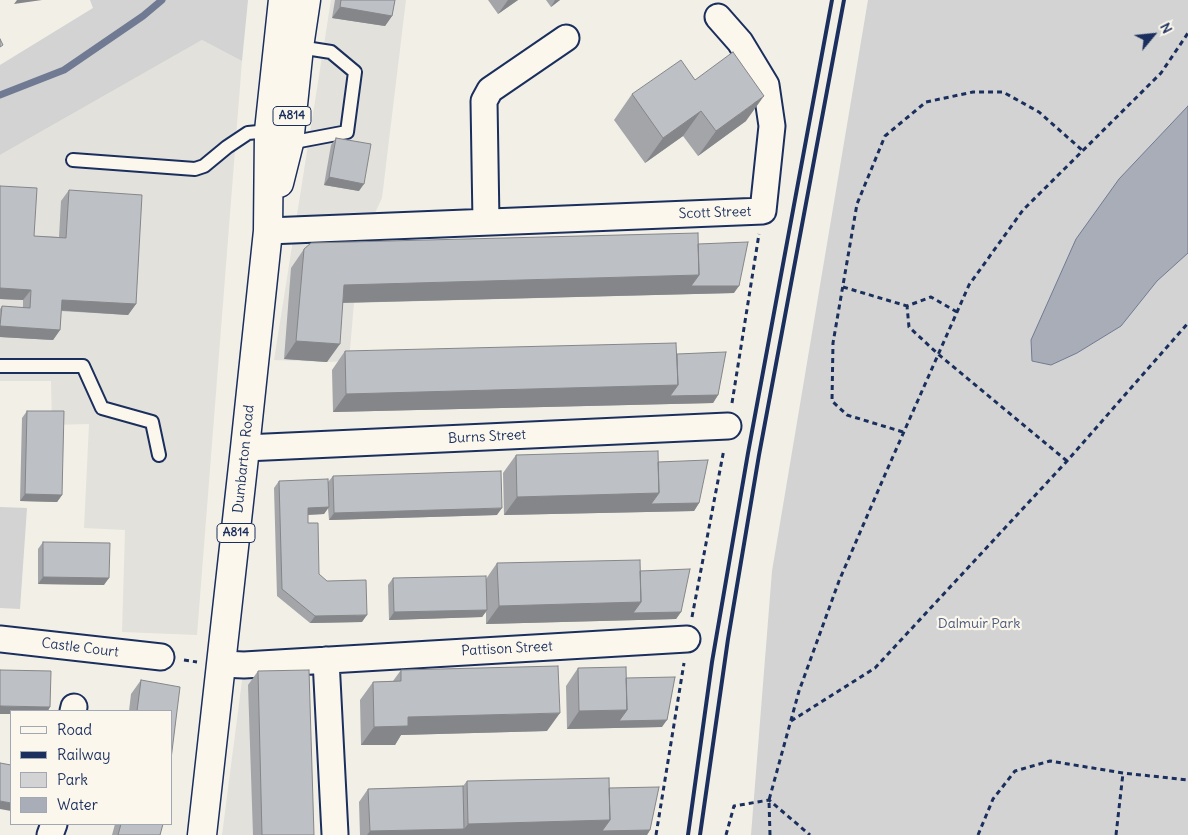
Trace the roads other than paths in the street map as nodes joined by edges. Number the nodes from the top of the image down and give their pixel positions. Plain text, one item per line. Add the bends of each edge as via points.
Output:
1 (283, 0) edge
2 (306, 0) edge
3 (718, 17) dead end
4 (566, 38) dead end
5 (299, 47) junction
6 (279, 137) junction
7 (74, 160) dead end
8 (486, 222) junction
9 (268, 231) junction
10 (0, 366) edge
11 (728, 426) road end
12 (245, 448) junction
13 (158, 454) dead end
14 (0, 638) edge
15 (688, 639) road end
16 (161, 657) road end
17 (326, 660) junction
18 (221, 664) junction
19 (335, 834) edge
20 (202, 835) edge

1 - 6 main road, Dumbarton Road / A814
2 - 5 main road, Dumbarton Road / A814
3 - 8 street, Scott Street via 740,42 766,85 772,126 763,211
4 - 8 street via 490,90 484,101
5 - 6 main road, Dumbarton Road / A814
5 - 6 lane via 331,52 355,72 347,132
6 - 7 lane via 248,133 204,166 195,169
6 - 9 main road, Dumbarton Road / A814
8 - 9 street, Scott Street
9 - 12 main road, Dumbarton Road / A814
10 - 13 lane via 83,366 102,408 152,422
11 - 12 street, Burns Street
12 - 18 main road, Dumbarton Road / A814
14 - 16 street, Castle Court
15 - 17 street, Pattison Street
17 - 18 street, Pattison Street
17 - 19 street
18 - 20 main road, Dumbarton Road / A814

